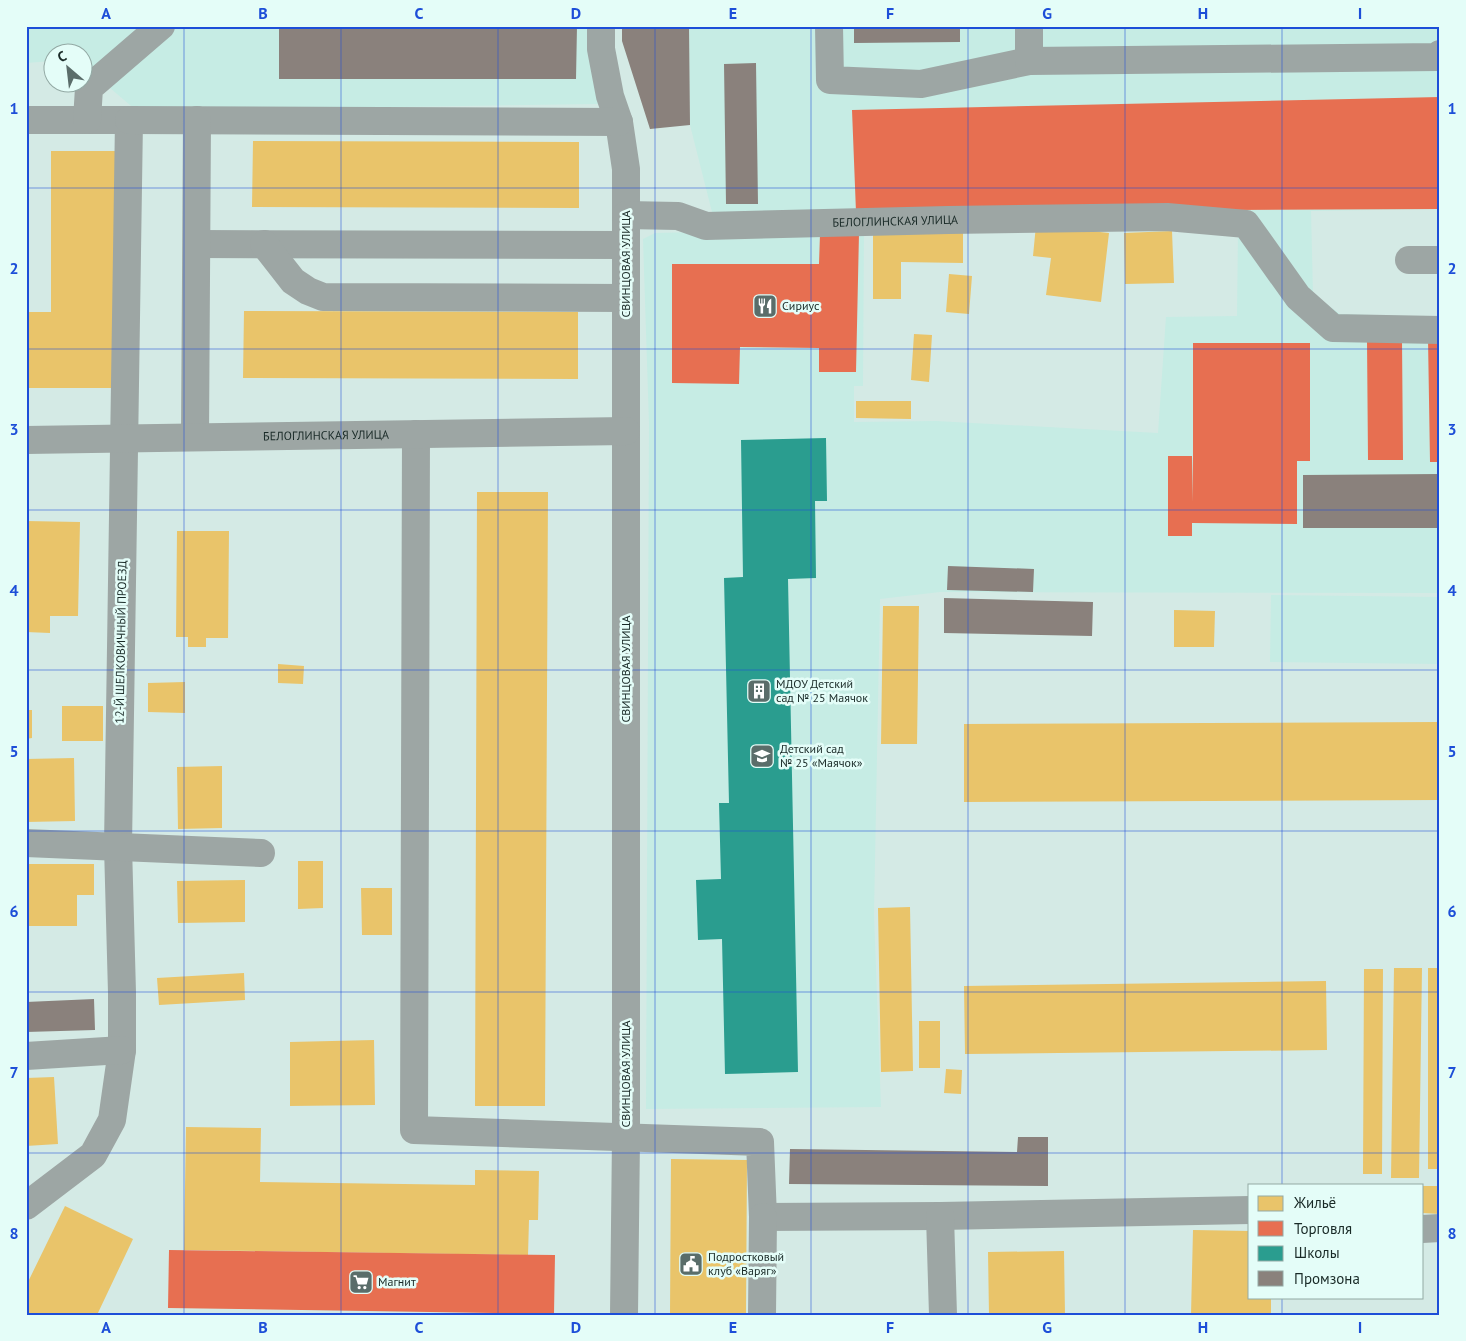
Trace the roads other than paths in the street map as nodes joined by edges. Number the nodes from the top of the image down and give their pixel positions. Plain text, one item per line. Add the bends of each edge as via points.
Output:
1 (161, 26) edge
2 (601, 26) edge
3 (829, 26) edge
4 (1029, 26) edge
5 (1440, 54) edge
6 (1029, 61) junction
7 (26, 120) edge
8 (86, 120) junction
9 (129, 120) junction
10 (197, 120) junction
11 (619, 122) junction
12 (626, 215) junction
13 (196, 244) junction
14 (264, 244) junction
15 (626, 245) junction
16 (1409, 260) dead end
17 (1440, 260) edge
18 (626, 298) junction
19 (1440, 330) edge
20 (626, 431) junction
21 (416, 434) junction
22 (195, 437) junction
23 (124, 438) junction
24 (26, 440) edge
25 (26, 843) edge
26 (118, 846) junction
27 (261, 853) dead end
28 (122, 1050) junction
29 (26, 1056) edge
30 (626, 1137) junction
31 (26, 1206) edge
32 (1248, 1210) edge
33 (940, 1216) junction
34 (763, 1217) junction
35 (1440, 1228) edge
36 (1424, 1229) edge
37 (624, 1315) edge
38 (762, 1315) edge
39 (943, 1315) edge

1 - 8 street via 89,88
2 - 11 street, СВИНЦОВАЯ УЛИЦА via 601,49 610,96
3 - 6 street via 830,80 921,84
4 - 6 street
5 - 6 street
7 - 8 street
8 - 9 street
9 - 10 street
9 - 23 street, 12-Й ШЕЛКОВИЧНЫЙ ПРОЕЗД
10 - 11 street
10 - 13 street
11 - 12 street, СВИНЦОВАЯ УЛИЦА via 626,169
12 - 15 street, СВИНЦОВАЯ УЛИЦА
12 - 19 street, БЕЛОГЛИНСКАЯ УЛИЦА via 678,216 706,226 1167,217 1246,224 1298,297 1333,328
13 - 14 street
13 - 22 street
14 - 15 street
14 - 18 street via 293,281 323,297
15 - 18 street, СВИНЦОВАЯ УЛИЦА
16 - 17 street
18 - 20 street, СВИНЦОВАЯ УЛИЦА
20 - 21 street, БЕЛОГЛИНСКАЯ УЛИЦА
20 - 30 street, СВИНЦОВАЯ УЛИЦА
21 - 22 street, БЕЛОГЛИНСКАЯ УЛИЦА
21 - 30 street via 414,1130
22 - 23 street, БЕЛОГЛИНСКАЯ УЛИЦА
23 - 24 street, БЕЛОГЛИНСКАЯ УЛИЦА
23 - 26 street, 12-Й ШЕЛКОВИЧНЫЙ ПРОЕЗД
25 - 26 street
26 - 27 street
26 - 28 street, 12-Й ШЕЛКОВИЧНЫЙ ПРОЕЗД
28 - 29 street
28 - 31 street, 12-Й ШЕЛКОВИЧНЫЙ ПРОЕЗД via 112,1120 93,1155
30 - 34 street via 760,1142
30 - 37 street, СВИНЦОВАЯ УЛИЦА
32 - 33 street
33 - 34 street
33 - 39 street
34 - 38 street
35 - 36 street

